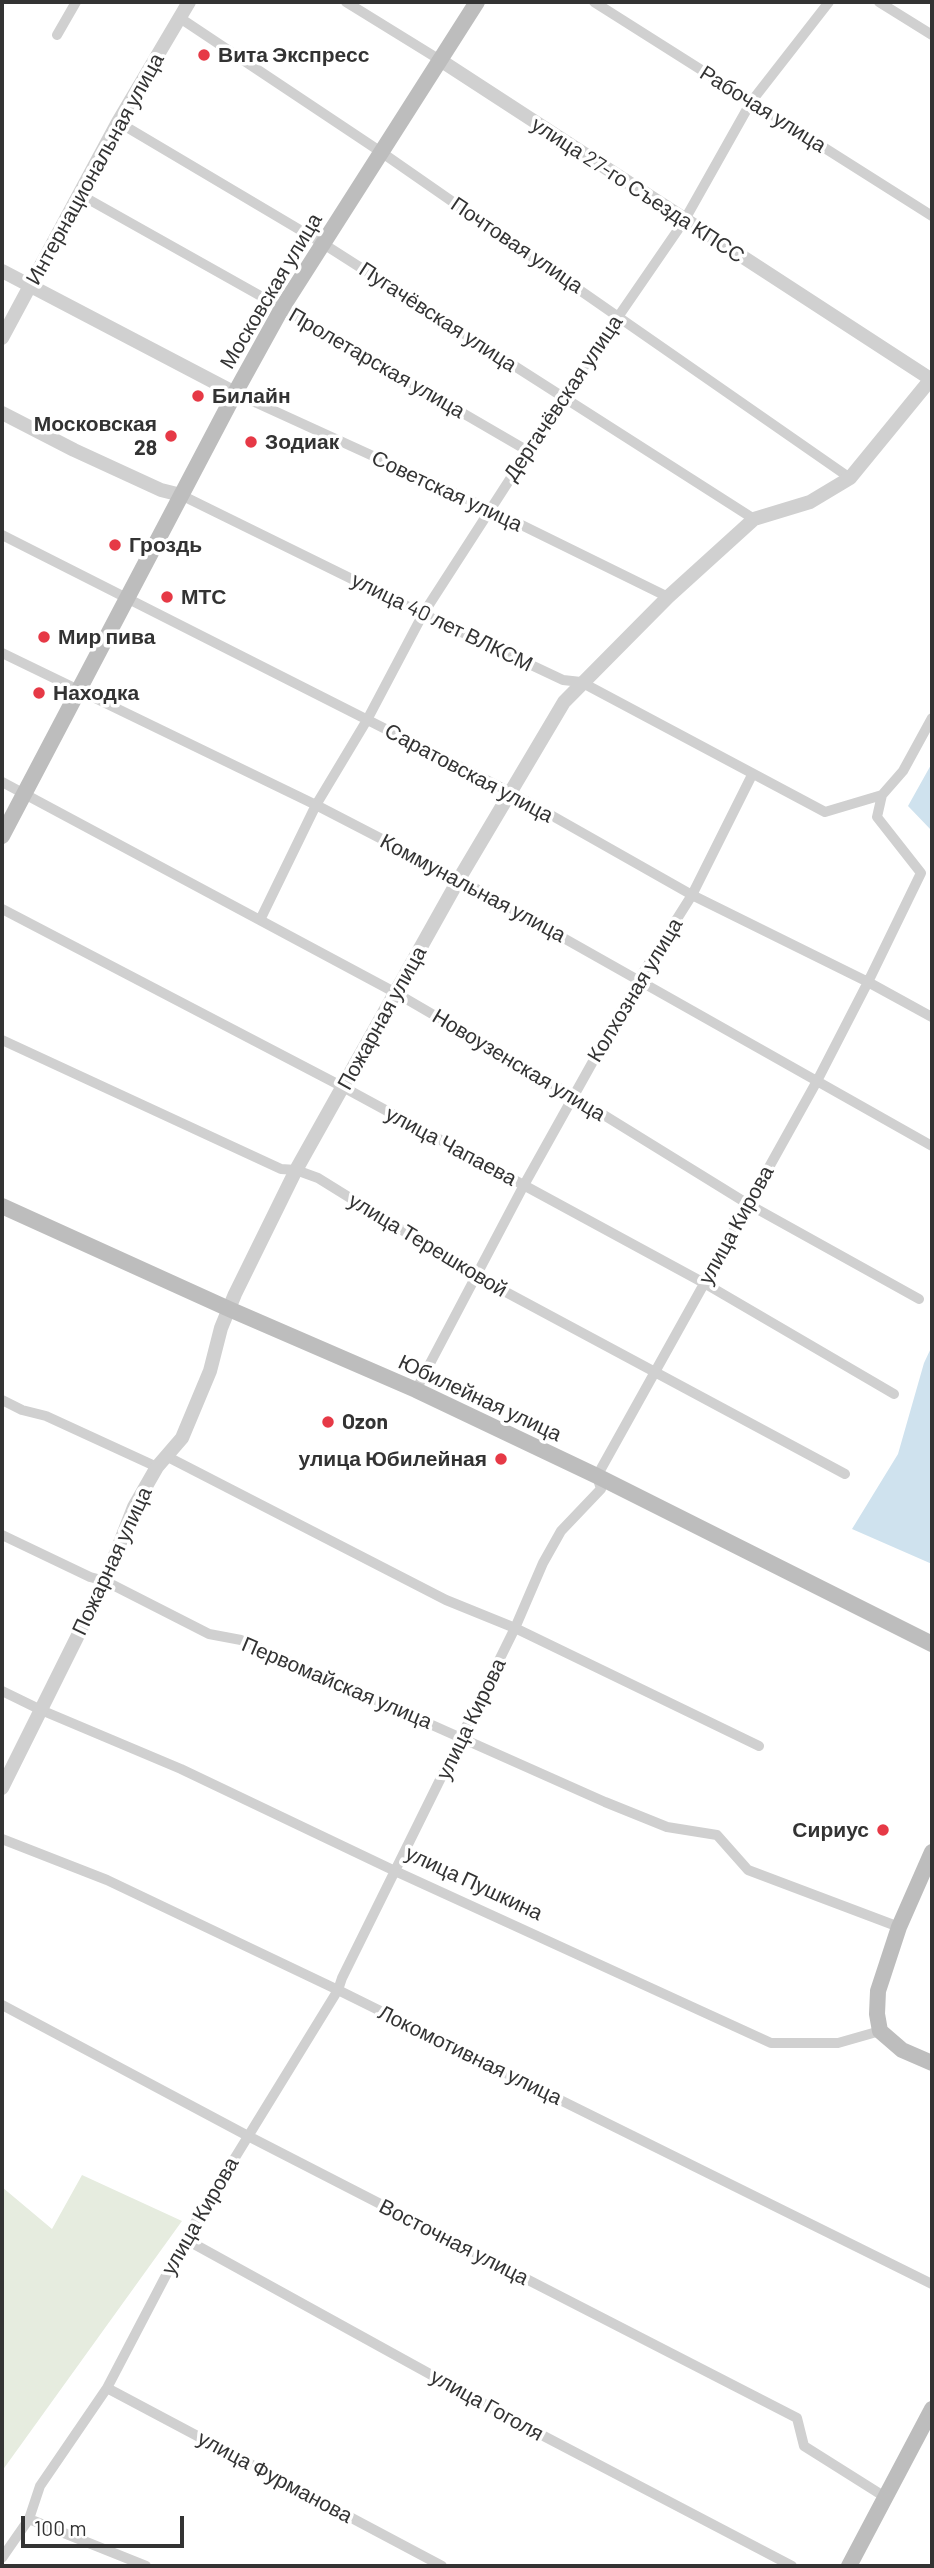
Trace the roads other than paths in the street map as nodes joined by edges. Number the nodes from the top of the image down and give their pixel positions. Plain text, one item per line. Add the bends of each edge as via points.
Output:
1 (76, 2) edge
2 (189, 2) edge
3 (346, 2) edge
4 (477, 2) edge
5 (594, 2) edge
6 (829, 2) edge
7 (879, 2) edge
8 (180, 18) junction
9 (58, 35) dead end
10 (932, 35) edge
11 (440, 60) junction
12 (751, 102) junction
13 (118, 122) junction
14 (381, 152) junction
15 (79, 194) junction
16 (932, 216) edge
17 (684, 220) junction
18 (322, 243) junction
19 (2, 271) edge
20 (30, 285) junction
21 (282, 307) junction
22 (619, 315) junction
23 (2, 338) edge
24 (932, 380) edge
25 (234, 393) junction
26 (563, 397) junction
27 (2, 413) edge
28 (527, 451) junction
29 (850, 478) junction
30 (181, 495) junction
31 (489, 509) junction
32 (754, 520) junction
33 (2, 535) edge
34 (668, 597) junction
35 (128, 598) junction
36 (422, 614) junction
37 (2, 653) edge
38 (581, 682) junction
39 (80, 689) junction
40 (932, 718) edge
41 (367, 720) junction
42 (752, 775) junction
43 (2, 782) edge
44 (512, 793) junction
45 (23, 795) junction
46 (882, 795) junction
47 (316, 805) junction
48 (2, 836) edge
49 (459, 879) junction
50 (692, 895) junction
51 (2, 909) edge
52 (260, 920) junction
53 (639, 979) junction
54 (868, 982) junction
55 (396, 993) junction
56 (932, 1017) edge
57 (2, 1040) edge
58 (817, 1081) junction
59 (343, 1087) junction
60 (573, 1096) junction
61 (932, 1146) edge
62 (296, 1170) junction
63 (524, 1185) junction
64 (748, 1204) junction
65 (2, 1206) edge
66 (477, 1276) junction
67 (704, 1283) junction
68 (919, 1299) dead end
69 (229, 1309) junction
70 (655, 1372) junction
71 (416, 1390) junction
72 (894, 1394) dead end
73 (2, 1400) edge
74 (162, 1462) junction
75 (845, 1474) dead end
76 (597, 1476) junction
77 (2, 1535) edge
78 (105, 1581) junction
79 (515, 1628) junction
80 (932, 1644) edge
81 (2, 1691) edge
82 (41, 1710) junction
83 (462, 1737) junction
84 (759, 1746) dead end
85 (2, 1788) edge
86 (2, 1839) edge
87 (932, 1852) edge
88 (395, 1871) junction
89 (899, 1927) junction
90 (338, 1990) junction
91 (2, 2005) edge
92 (880, 2031) junction
93 (932, 2063) edge
94 (248, 2136) junction
95 (186, 2239) junction
96 (932, 2284) edge
97 (107, 2388) junction
98 (932, 2409) edge
99 (885, 2497) junction
100 (29, 2519) junction
101 (2, 2558) edge
102 (146, 2566) edge
103 (442, 2566) edge
104 (792, 2566) edge
105 (849, 2566) edge

1 - 9 street
2 - 8 street, Интернациональная улица
3 - 11 street, улица 27-го Съезда КПСС
4 - 11 main road, Московская улица
5 - 12 street, Рабочая улица
6 - 12 street, Дергачёвская улица
7 - 10 street
8 - 13 street, Интернациональная улица
8 - 14 street, Почтовая улица
11 - 14 main road, Московская улица
11 - 17 street, улица 27-го Съезда КПСС
12 - 16 street, Рабочая улица
12 - 17 street, Дергачёвская улица
13 - 15 street, Интернациональная улица
13 - 18 street, Пугачёвская улица
14 - 18 main road, Московская улица
14 - 22 street, Почтовая улица
15 - 20 street, Интернациональная улица
15 - 21 street, Пролетарская улица
17 - 22 street, Дергачёвская улица
17 - 24 street, улица 27-го Съезда КПСС
18 - 21 main road, Московская улица
18 - 26 street, Пугачёвская улица
19 - 20 street, Советская улица
20 - 23 street, Интернациональная улица
20 - 25 street, Советская улица
21 - 25 main road, Московская улица
21 - 28 street, Пролетарская улица
22 - 26 street, Дергачёвская улица
22 - 29 street, Почтовая улица
24 - 29 street, Пожарная улица
25 - 30 main road, Московская улица
25 - 31 street, Советская улица
26 - 28 street, Дергачёвская улица
26 - 32 street, Пугачёвская улица
27 - 30 street, улица 40 лет ВЛКСМ via 161,490
28 - 31 street, Дергачёвская улица
29 - 32 street, Пожарная улица via 810,502
30 - 35 main road, Московская улица
30 - 36 street, улица 40 лет ВЛКСМ
31 - 34 street, Советская улица
31 - 36 street, Дергачёвская улица
32 - 34 street, Пожарная улица
33 - 35 street, Саратовская улица
34 - 38 street, Пожарная улица
35 - 39 main road, Московская улица
35 - 41 street, Саратовская улица
36 - 38 street, улица 40 лет ВЛКСМ via 564,680
36 - 41 street, Дергачёвская улица
37 - 39 street, Коммунальная улица
38 - 42 street, улица 40 лет ВЛКСМ
38 - 44 street, Пожарная улица via 564,702
39 - 45 main road, Московская улица
39 - 47 street, Коммунальная улица
40 - 46 street via 902,771
41 - 44 street, Саратовская улица
41 - 47 street, Дергачёвская улица
42 - 46 street, улица 40 лет ВЛКСМ via 825,812
42 - 50 street, Колхозная улица
43 - 45 street, Новоузенская улица
44 - 49 street, Пожарная улица
44 - 50 street, Саратовская улица
45 - 48 main road, Московская улица
45 - 52 street, Новоузенская улица
46 - 54 street, улица Кирова via 877,817 921,873
47 - 49 street, Коммунальная улица
47 - 52 street, Дергачёвская улица
49 - 53 street, Коммунальная улица
49 - 55 street, Пожарная улица
50 - 53 street, Колхозная улица
50 - 54 street, Саратовская улица
51 - 59 street, улица Чапаева
52 - 55 street, Новоузенская улица
53 - 58 street, Коммунальная улица
53 - 60 street, Колхозная улица
54 - 56 street, Саратовская улица
54 - 58 street, улица Кирова
55 - 59 street, Пожарная улица
55 - 60 street, Новоузенская улица
57 - 62 street, улица Терешковой via 281,1169
58 - 61 street, Коммунальная улица
58 - 64 street, улица Кирова
59 - 62 street, Пожарная улица
59 - 63 street, улица Чапаева
60 - 63 street, Колхозная улица
60 - 64 street, Новоузенская улица
62 - 66 street, улица Терешковой via 318,1178
62 - 69 street, Пожарная улица
63 - 66 street, Колхозная улица
63 - 67 street, улица Чапаева
64 - 67 street, улица Кирова
64 - 68 street, Новоузенская улица
65 - 69 main road, Юбилейная улица
66 - 70 street, улица Терешковой
66 - 71 street, Колхозная улица
67 - 70 street, улица Кирова
67 - 72 street, улица Чапаева
69 - 71 main road, Юбилейная улица
69 - 74 street, Пожарная улица via 182,1438
70 - 75 street, улица Терешковой
70 - 76 street, улица Кирова
71 - 76 main road, Юбилейная улица
73 - 74 street
74 - 78 street, Пожарная улица via 134,1507
74 - 79 street via 446,1600
76 - 79 street, улица Кирова via 601,1489 561,1531
76 - 80 main road, Юбилейная улица
77 - 78 street, Первомайская улица
78 - 82 street, Пожарная улица
78 - 83 street, Первомайская улица via 209,1634 241,1640
79 - 83 street, улица Кирова
79 - 84 street
81 - 82 street, улица Пушкина
82 - 85 street, Пожарная улица
82 - 88 street, улица Пушкина via 181,1769
83 - 88 street, улица Кирова
83 - 89 street, Первомайская улица via 667,1827 718,1835 748,1870
86 - 90 street, Локомотивная улица via 107,1880
87 - 89 main road
88 - 90 street, улица Кирова
88 - 92 street, улица Пушкина via 771,2043 838,2043
89 - 92 main road via 878,1991
90 - 94 street, улица Кирова
90 - 96 street, Локомотивная улица
91 - 94 street, Восточная улица
92 - 93 main road via 902,2050
94 - 95 street, улица Кирова
94 - 99 street, Восточная улица via 797,2417 804,2446
95 - 97 street, улица Кирова
95 - 104 street, улица Гоголя via 515,2421
97 - 100 street, улица Кирова via 40,2486
97 - 103 street, улица Фурманова
98 - 99 main road
99 - 105 main road
100 - 101 street, улица Кирова
100 - 102 street

